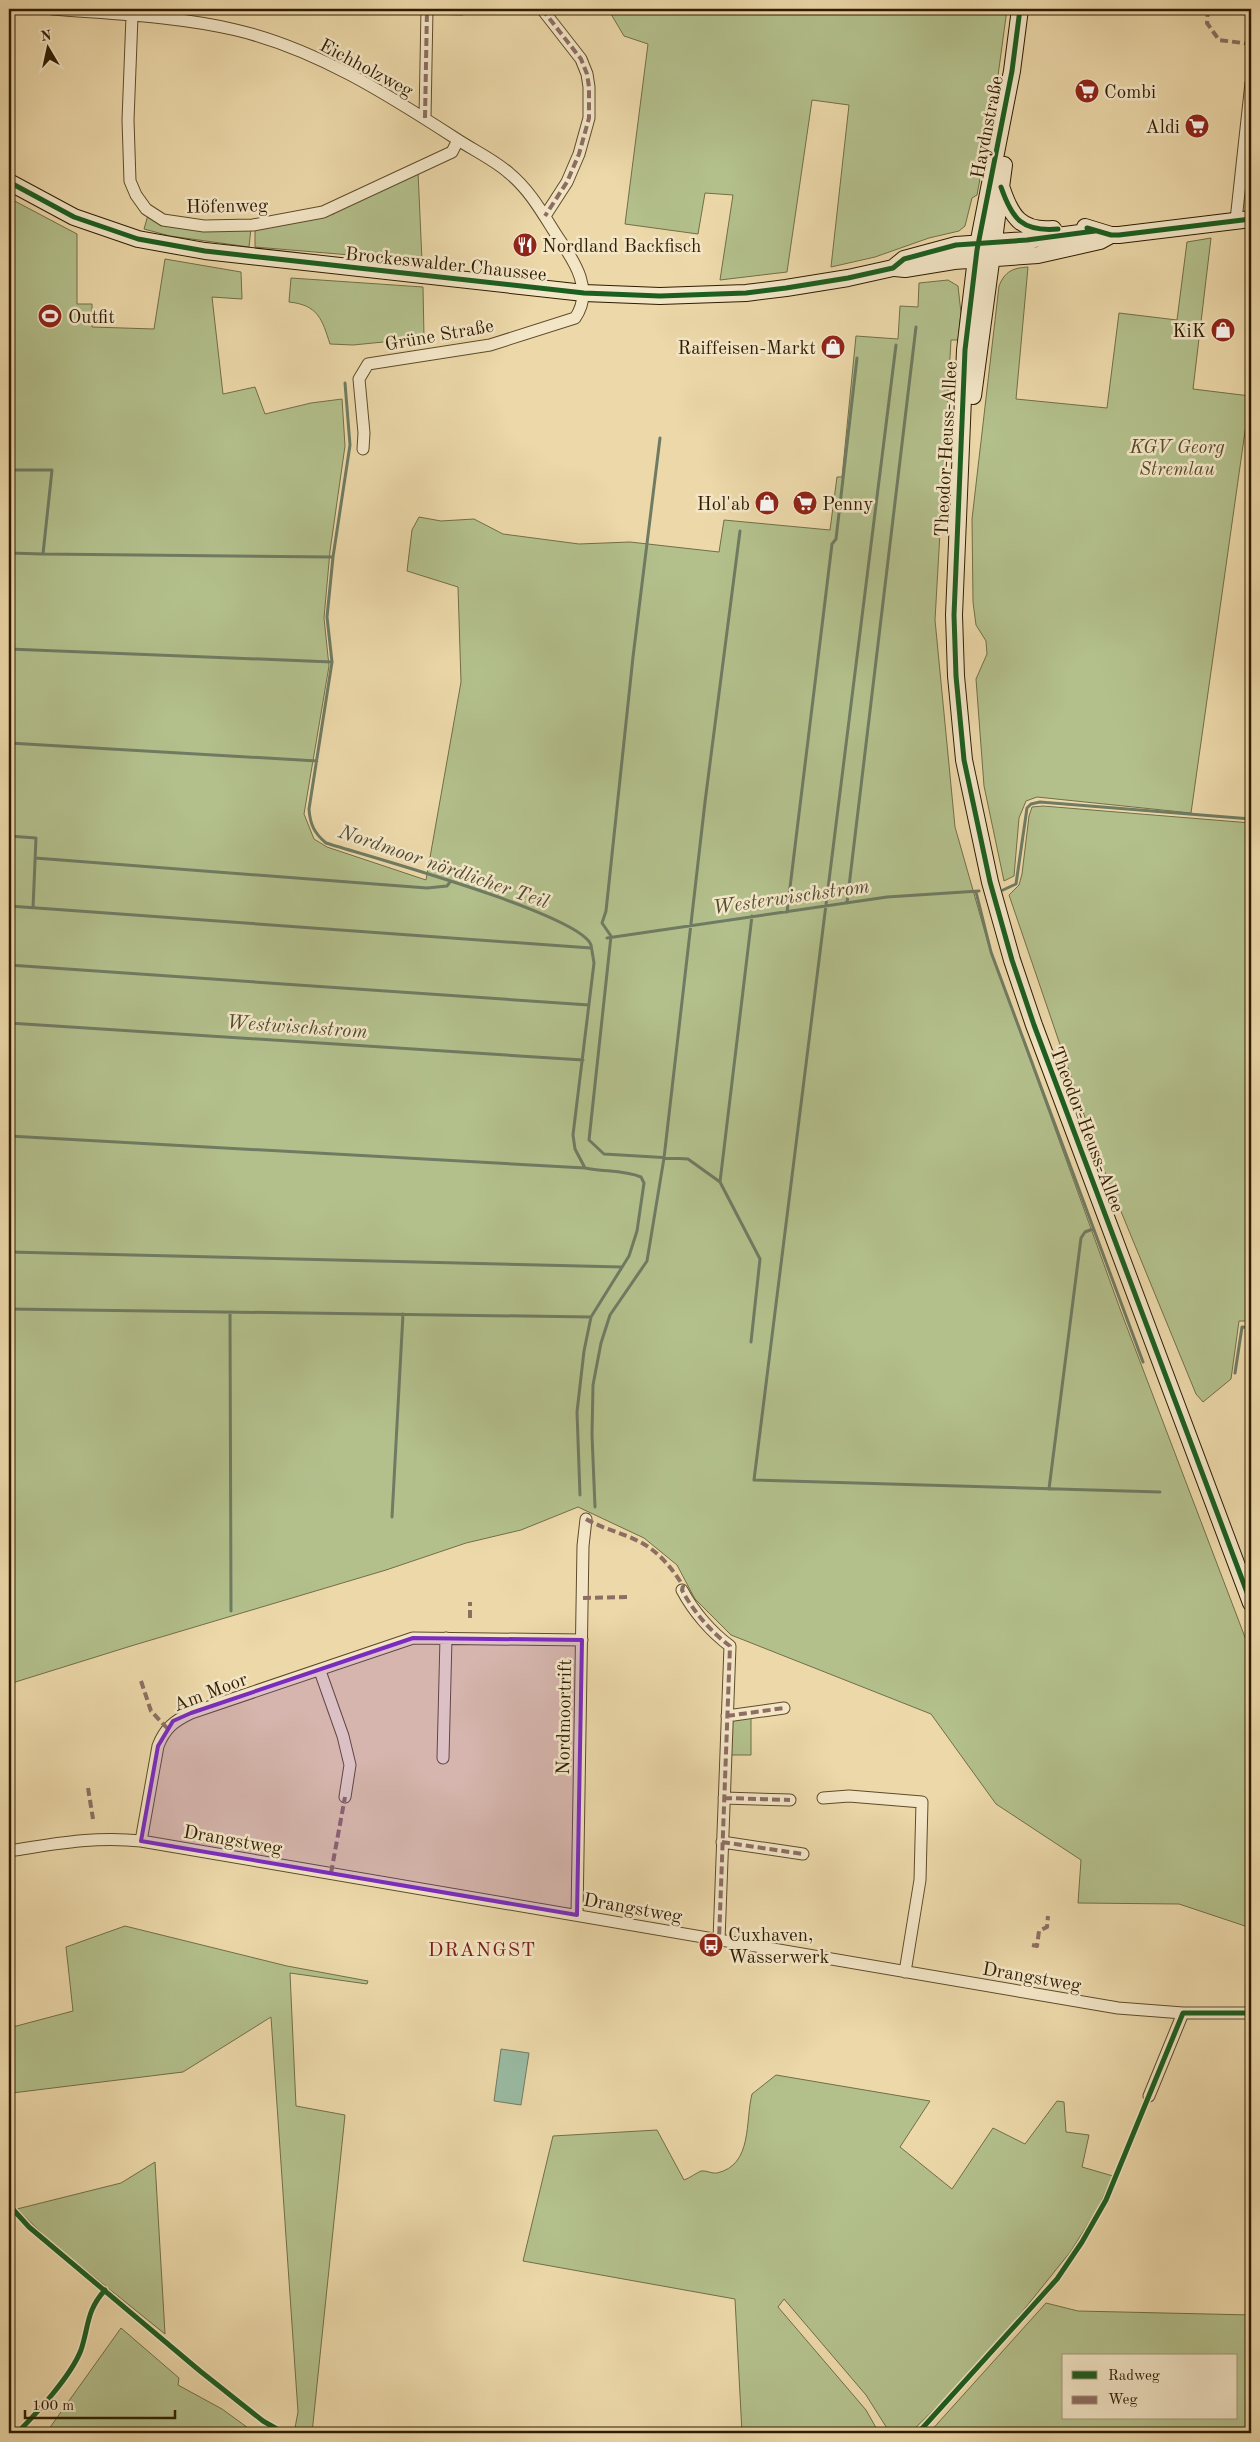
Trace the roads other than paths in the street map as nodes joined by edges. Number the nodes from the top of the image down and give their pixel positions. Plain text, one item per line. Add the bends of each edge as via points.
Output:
1 (52, 9) edge
2 (427, 9) edge
3 (542, 9) edge
4 (1020, 9) edge
5 (132, 16) junction
6 (1012, 71) junction
7 (1251, 83) edge
8 (425, 118) junction
9 (458, 140) junction
10 (9, 182) edge
11 (1001, 187) junction
12 (545, 216) junction
13 (1244, 220) edge
14 (1095, 231) junction
15 (1111, 235) junction
16 (985, 251) junction
17 (899, 268) junction
18 (973, 279) junction
19 (584, 294) junction
20 (363, 449) dead end
21 (960, 650) junction
22 (586, 1519) dead end
23 (682, 1590) dead end
24 (1251, 1603) edge
25 (446, 1638) junction
26 (582, 1640) junction
27 (320, 1671) junction
28 (784, 1708) dead end
29 (727, 1716) junction
30 (443, 1758) dead end
31 (345, 1797) dead end
32 (724, 1798) junction
33 (823, 1798) dead end
34 (790, 1800) dead end
35 (141, 1841) junction
36 (722, 1842) junction
37 (9, 1852) edge
38 (803, 1854) dead end
39 (577, 1915) junction
40 (720, 1940) junction
41 (905, 1972) junction
42 (1183, 2012) junction
43 (1251, 2013) edge
44 (1149, 2096) dead end

1 - 5 street, Eichholzweg
2 - 8 street
3 - 12 street via 581,59 589,87 588,118 580,154
4 - 6 street, Haydnstraße
5 - 8 street, Eichholzweg via 181,20 237,30 294,49 337,68
5 - 9 street, Höfenweg via 128,120 130,181 146,209 163,220 204,226 253,225 323,212 452,152
6 - 11 street, Haydnstraße via 1010,119
6 - 16 street, Haydnstraße
7 - 13 street
8 - 9 street, Eichholzweg
9 - 12 street, Eichholzweg via 511,174
10 - 19 street, Brockeswalder Chaussee via 74,217 138,239 205,251
11 - 14 street via 1010,210 1026,225 1044,230 1082,226
11 - 16 street, Haydnstraße
12 - 19 street, Eichholzweg via 576,265
13 - 15 street, Brockeswalder Chaussee
14 - 15 street, Brockeswalder Chaussee
14 - 16 street, Brockeswalder Chaussee
15 - 16 street, Brockeswalder Chaussee via 1100,242 1038,254
16 - 17 street, Brockeswalder Chaussee via 930,250 904,259
16 - 18 street, Theodor-Heuss-Allee
16 - 21 street, Theodor-Heuss-Allee via 962,516
17 - 18 street via 913,272 953,268
17 - 19 street, Brockeswalder Chaussee via 746,293
18 - 21 street, Theodor-Heuss-Allee via 965,350 956,528
19 - 20 street, Grüne Straße via 579,312 568,320 490,345 368,364 359,379
21 - 24 street, Theodor-Heuss-Allee via 974,806 990,882 1012,960
22 - 26 street, Nordmoortrift
23 - 29 street via 719,1638 730,1646
25 - 26 street, Am Moor
25 - 27 street, Am Moor via 413,1638
25 - 30 street
26 - 39 street, Nordmoortrift
27 - 31 street via 350,1765
27 - 35 street, Am Moor via 173,1721 158,1746
28 - 29 street
29 - 32 street
32 - 34 street
32 - 36 street
33 - 41 street via 849,1796 922,1802 920,1880
35 - 37 street, Drangstweg via 84,1840
35 - 39 street, Drangstweg
36 - 38 street
36 - 40 street
39 - 40 street, Drangstweg
40 - 41 street, Drangstweg
41 - 42 street, Drangstweg via 1118,2008
42 - 43 street, Drangstweg
42 - 44 street

